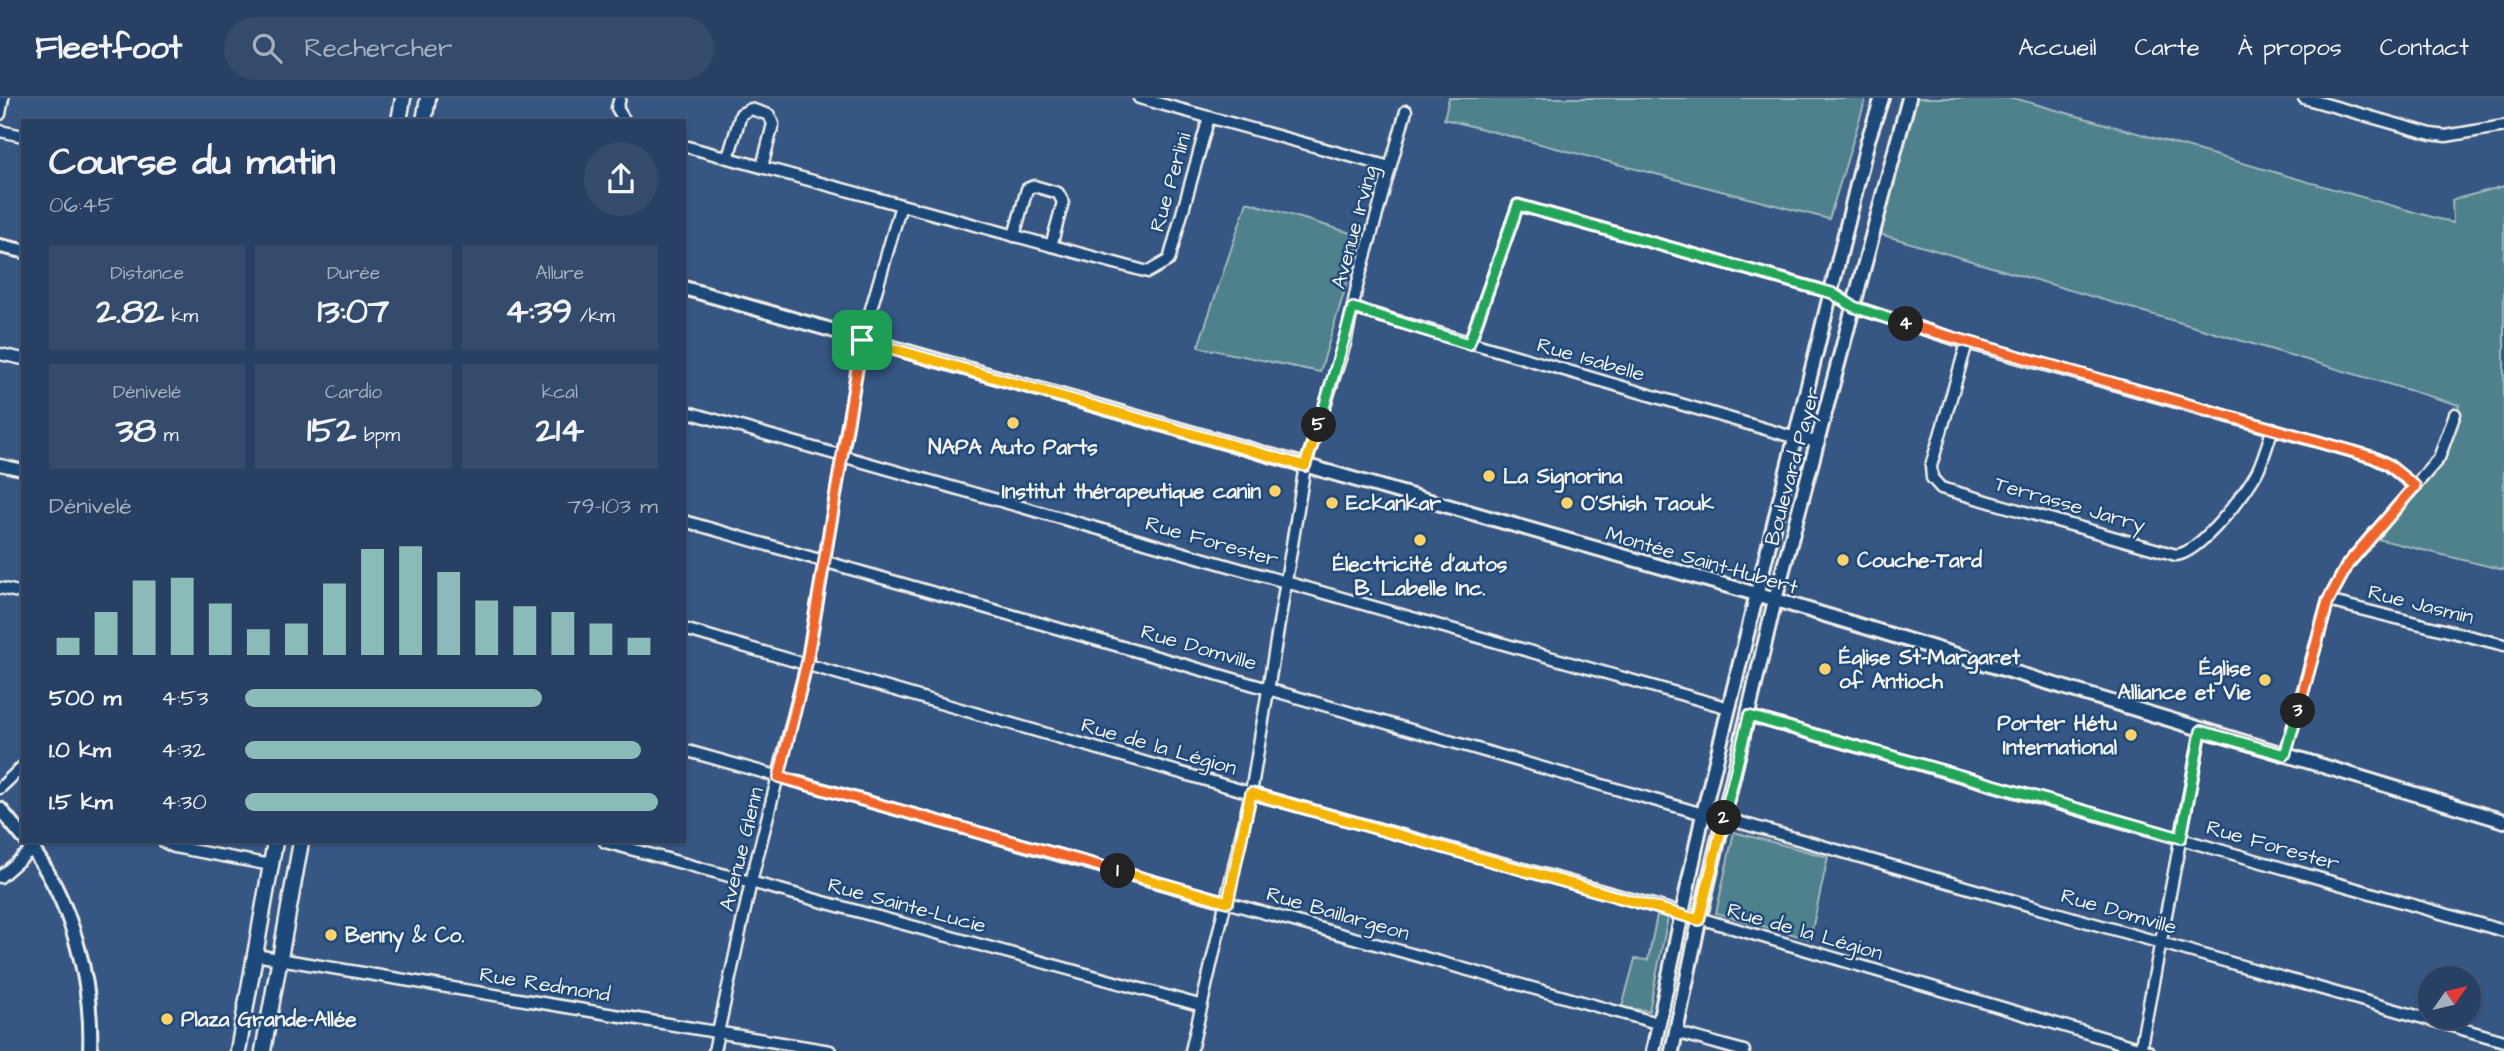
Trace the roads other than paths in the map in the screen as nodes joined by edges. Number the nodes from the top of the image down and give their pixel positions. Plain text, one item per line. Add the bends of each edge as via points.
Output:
1 (3, 98) edge
2 (400, 98) edge
3 (428, 98) edge
4 (620, 98) edge
5 (1139, 98) edge
6 (1882, 98) edge
7 (1909, 98) edge
8 (2304, 98) edge
9 (2332, 102) edge
10 (1406, 111) dead end
11 (0, 114) edge
12 (1209, 117) junction
13 (399, 119) edge
14 (424, 119) edge
15 (624, 119) edge
16 (2504, 126) edge
17 (0, 131) edge
18 (21, 136) edge
19 (686, 147) edge
20 (728, 158) junction
21 (762, 167) junction
22 (1390, 167) junction
23 (901, 205) junction
24 (1014, 236) junction
25 (0, 246) edge
26 (1051, 246) junction
27 (21, 251) edge
28 (686, 289) edge
29 (1832, 293) junction
30 (1854, 307) junction
31 (1353, 308) junction
32 (862, 340) junction
33 (1967, 343) junction
34 (1469, 344) junction
35 (0, 354) edge
36 (21, 359) edge
37 (686, 412) edge
38 (2455, 414) dead end
39 (2273, 428) junction
40 (1796, 438) junction
41 (1819, 442) junction
42 (840, 455) junction
43 (0, 465) edge
44 (1305, 466) junction
45 (21, 470) edge
46 (2415, 486) junction
47 (686, 522) edge
48 (823, 561) junction
49 (1286, 582) junction
50 (0, 588) edge
51 (21, 593) edge
52 (1756, 594) junction
53 (1775, 600) junction
54 (2328, 601) junction
55 (686, 629) edge
56 (2504, 645) edge
57 (807, 662) junction
58 (1268, 686) junction
59 (1729, 708) junction
60 (1749, 716) junction
61 (2201, 731) junction
62 (686, 751) edge
63 (2285, 755) junction
64 (21, 767) edge
65 (779, 777) junction
66 (0, 788) edge
67 (1251, 793) junction
68 (0, 809) edge
69 (1703, 814) junction
70 (1724, 818) junction
71 (2504, 821) edge
72 (21, 834) edge
73 (2181, 838) junction
74 (166, 843) edge
75 (275, 843) edge
76 (301, 843) edge
77 (609, 843) edge
78 (29, 845) edge
79 (271, 865) junction
80 (0, 877) edge
81 (751, 882) junction
82 (1228, 902) junction
83 (1682, 913) junction
84 (1699, 920) junction
85 (2504, 931) edge
86 (2162, 943) junction
87 (255, 955) junction
88 (279, 960) junction
89 (1199, 1005) junction
90 (1657, 1024) junction
91 (718, 1032) junction
92 (1675, 1032) junction
93 (2504, 1041) edge
94 (2143, 1050) edge
95 (90, 1051) edge
96 (238, 1051) edge
97 (264, 1051) edge
98 (714, 1051) edge
99 (830, 1051) edge
100 (1191, 1051) edge
101 (1653, 1051) edge
102 (1672, 1051) edge
103 (1744, 1051) edge

1 - 11 street
2 - 13 main road
3 - 14 main road
4 - 15 street via 617,108
5 - 12 street
6 - 29 street, Boulevard Payer
7 - 30 street, Boulevard Payer
8 - 9 street
9 - 16 street via 2438,135
10 - 22 street, Avenue Irving
12 - 22 street
12 - 26 street, Rue Perlini via 1169,260 1148,272
17 - 18 street
19 - 20 street, Rue Perlini
20 - 21 street, Rue Perlini
20 - 21 street via 741,114 751,109 769,115 773,124
21 - 23 street, Rue Perlini
22 - 31 street, Avenue Irving
23 - 24 street, Rue Perlini
23 - 32 street, Avenue Glenn
24 - 26 street, Rue Perlini
24 - 26 street via 1027,190 1034,186 1058,193 1063,202
25 - 27 street
28 - 32 street, Montée Saint-Hubert
29 - 30 street
29 - 34 street via 1518,205
29 - 40 street, Boulevard Payer
30 - 33 street
30 - 41 street, Boulevard Payer
31 - 34 street, Rue Isabelle
31 - 44 street, Avenue Irving
32 - 42 street, Avenue Glenn
32 - 44 street, Montée Saint-Hubert
33 - 39 street
33 - 39 street, Terrasse Jarry via 1931,466 1932,478 1941,488 2176,555 2194,549 2244,492
34 - 40 street, Rue Isabelle
35 - 36 street
37 - 42 street, Rue Forester
38 - 46 street via 2439,458
39 - 46 street via 2372,457
40 - 41 street, Rue Isabelle
40 - 52 street, Boulevard Payer
41 - 53 street, Boulevard Payer
42 - 48 street, Avenue Glenn
42 - 49 street, Rue Forester
43 - 45 street
44 - 49 street, Avenue Irving
44 - 52 street, Montée Saint-Hubert
46 - 54 street via 2348,564
47 - 48 street, Rue Domville
48 - 57 street, Avenue Glenn
48 - 58 street, Rue Domville
49 - 58 street, Avenue Irving
49 - 59 street, Rue Forester
50 - 51 street
52 - 53 street, Montée Saint-Hubert
52 - 59 street, Boulevard Payer
53 - 60 street, Boulevard Payer
53 - 61 street, Montée Saint-Hubert
54 - 56 street, Rue Jasmin
54 - 63 street
55 - 57 street, Rue de la Légion
57 - 65 street, Avenue Glenn
57 - 67 street, Rue de la Légion
58 - 67 street, Avenue Irving
58 - 69 street, Rue Domville
59 - 69 street, Boulevard Payer
60 - 70 street, Boulevard Payer
60 - 73 street, Rue Forester
61 - 63 street, Montée Saint-Hubert
61 - 73 street
62 - 65 street, Rue Baillargeon
63 - 71 street, Montée Saint-Hubert
64 - 66 street
65 - 81 street, Avenue Glenn
65 - 82 street, Rue Baillargeon
67 - 82 street, Avenue Irving
67 - 83 street, Rue de la Légion
68 - 72 street
69 - 83 street, Boulevard Payer
70 - 84 street, Boulevard Payer
70 - 86 street, Rue Domville
73 - 85 street, Rue Forester
73 - 86 street
74 - 79 street
75 - 79 main road
76 - 88 main road
77 - 81 street, Rue Sainte-Lucie
78 - 80 street
78 - 95 street via 74,936 86,989
79 - 87 main road
81 - 89 street, Rue Sainte-Lucie
81 - 91 street, Avenue Glenn
82 - 89 street, Avenue Irving
82 - 90 street, Rue Baillargeon
83 - 84 street, Rue de la Légion
83 - 90 street, Boulevard Payer
84 - 92 street, Boulevard Payer
84 - 94 street, Rue de la Légion
86 - 93 street, Rue Domville
86 - 94 street
87 - 88 street, Rue Redmond
87 - 96 main road
88 - 91 street, Rue Redmond
88 - 97 main road
89 - 100 street, Avenue Irving
90 - 101 street, Boulevard Payer
91 - 98 street, Avenue Glenn
91 - 99 street, Rue Redmond
92 - 102 street, Boulevard Payer
92 - 103 street

